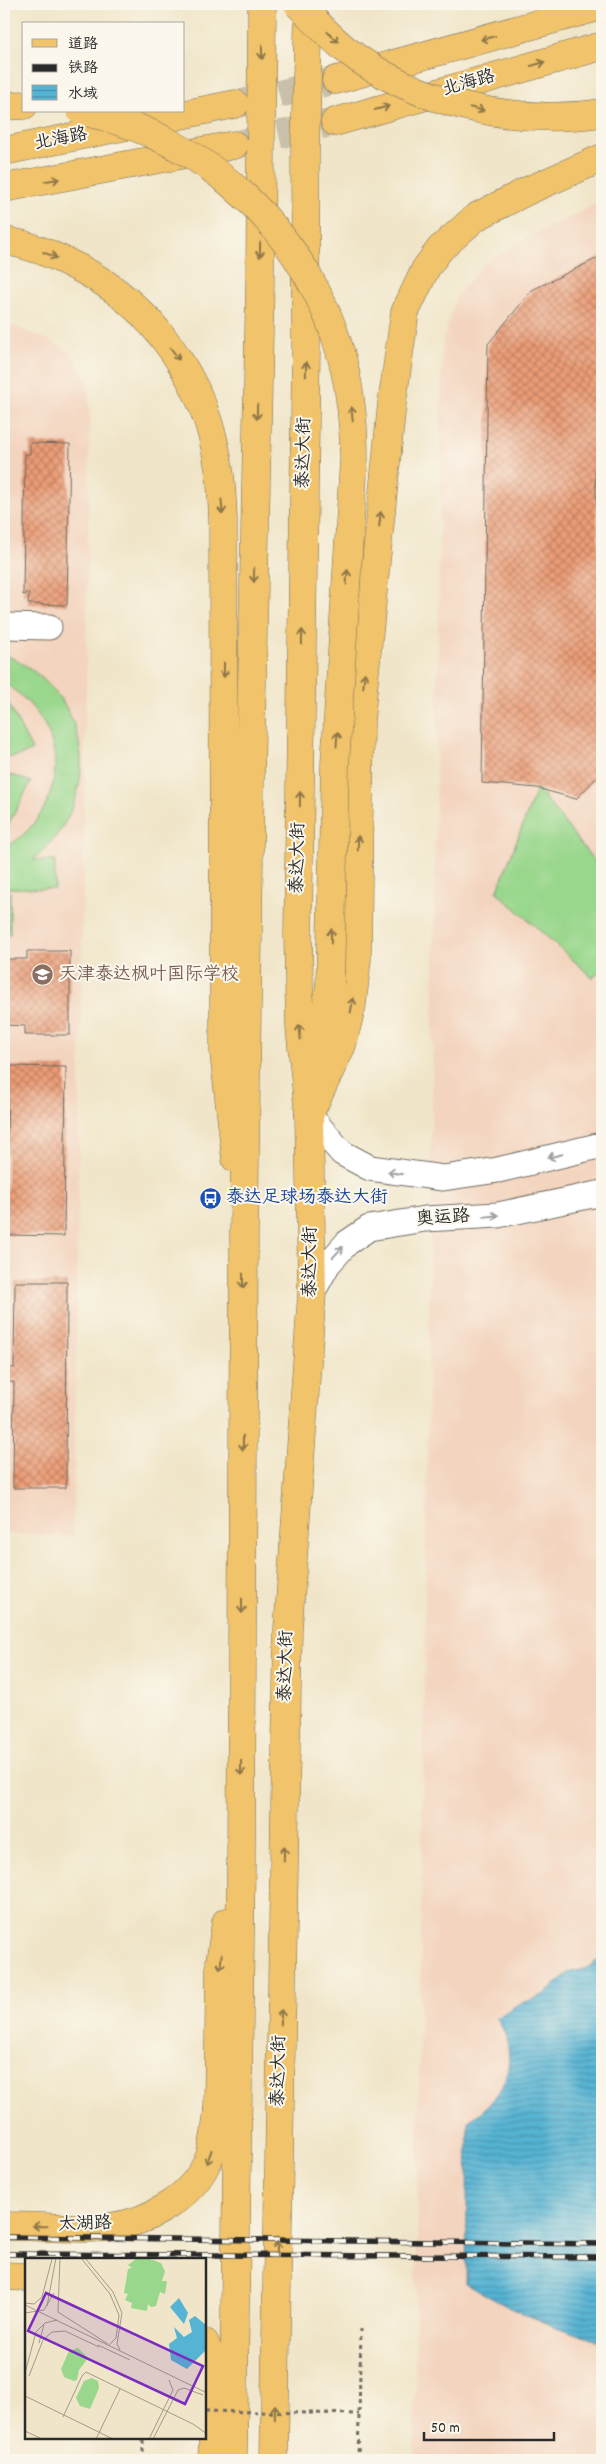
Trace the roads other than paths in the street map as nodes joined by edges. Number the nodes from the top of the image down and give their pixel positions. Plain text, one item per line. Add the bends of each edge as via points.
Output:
1 (262, 4) edge
2 (298, 4) edge
3 (309, 4) edge
4 (602, 6) edge
5 (602, 46) edge
6 (336, 80) tunnel mouth
7 (22, 104) edge
8 (235, 104) tunnel mouth
9 (4, 106) edge
10 (84, 112) edge
11 (602, 113) edge
12 (335, 122) tunnel mouth
13 (234, 145) tunnel mouth
14 (4, 151) edge
15 (602, 158) edge
16 (4, 188) edge
17 (4, 241) edge
18 (4, 626) edge
19 (49, 627) dead end
20 (309, 1115) junction
21 (602, 1145) edge
22 (602, 1193) edge
23 (244, 1232) junction
24 (312, 1293) junction
25 (241, 1862) junction
26 (4, 2226) edge
27 (4, 2276) edge
28 (25, 2277) edge
29 (206, 2347) edge
30 (212, 2460) edge
31 (233, 2460) edge
32 (274, 2460) edge

1 -> 23 main road
2 -> 11 main road, bridge via 345,48 375,69 444,100 495,113 547,118
20 -> 3 main road, 泰达大街 via 300,1027 298,936 306,347 304,151
4 -> 6 main road
12 -> 5 main road, 北海路
7 - 9 main road
8 - 14 main road, 北海路
20 -> 10 main road, bridge via 330,985 335,764 354,459 352,410 342,361 326,313 310,281 282,237 253,203 208,165 174,144 136,127
16 -> 13 main road
20 -> 15 main road via 342,1045 352,1005 357,959 360,722 392,403 405,312 426,268 476,216 526,190
17 -> 23 main road via 33,248 95,276 140,311 191,378 220,469 223,519 224,1053
18 - 19 street
21 -> 20 street via 498,1170 443,1178 423,1176 370,1168 342,1153
20 - 24 main road, 泰达大街
24 -> 22 street, 奥运路 via 328,1264 347,1243 369,1228 424,1219 498,1215
23 -> 25 main road
32 -> 24 main road, 泰达大街 via 288,1629
25 -> 26 main road, 太湖路 via 226,1921 220,1962 218,2109 213,2143 203,2171 188,2189 164,2208 134,2221 112,2226
25 - 31 main road
27 - 28 main road
29 - 30 main road via 214,2385

